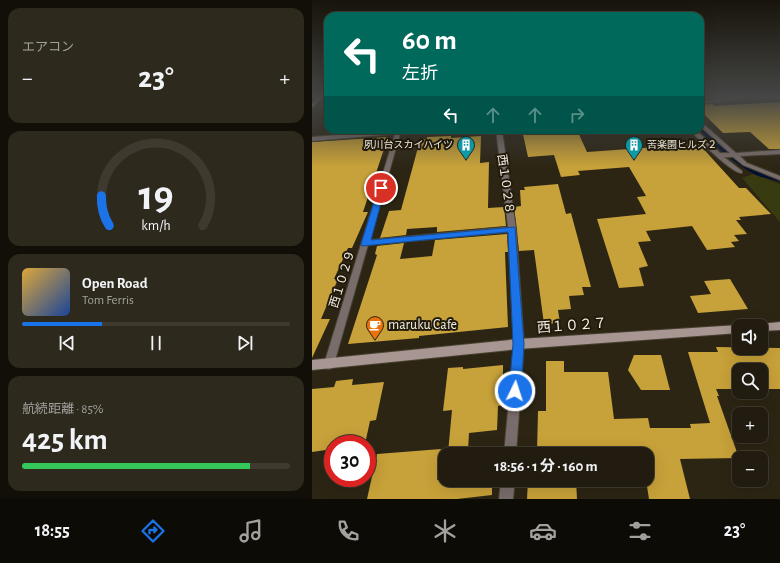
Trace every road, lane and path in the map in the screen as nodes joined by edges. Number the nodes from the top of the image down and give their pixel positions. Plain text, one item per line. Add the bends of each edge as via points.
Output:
1 (704, 127) edge
2 (373, 134) edge
3 (397, 134) edge
4 (500, 134) edge
5 (697, 134) edge
6 (312, 139) edge
7 (780, 152) edge
8 (719, 155) junction
9 (735, 155) junction
10 (740, 172) dead end
11 (780, 178) edge
12 (512, 229) junction
13 (365, 244) junction
14 (780, 326) edge
15 (768, 327) edge
16 (732, 329) edge
17 (519, 344) junction
18 (329, 364) junction
19 (312, 366) edge
20 (511, 447) edge
21 (507, 487) edge
22 (506, 499) edge

1 - 9 street
2 - 6 street
3 - 13 street, 西１０２９
4 - 12 street, 西１０２８
5 - 8 street
7 - 9 street
8 - 9 street
8 - 10 street
9 - 11 street via 745,164
12 - 13 street
12 - 17 street, 西１０２８
13 - 18 street, 西１０２９
14 - 15 street
16 - 17 street, 西１０２７
17 - 18 street, 西１０２７
17 - 20 street, 西１０２８
18 - 19 street, 西１０２７
21 - 22 street

